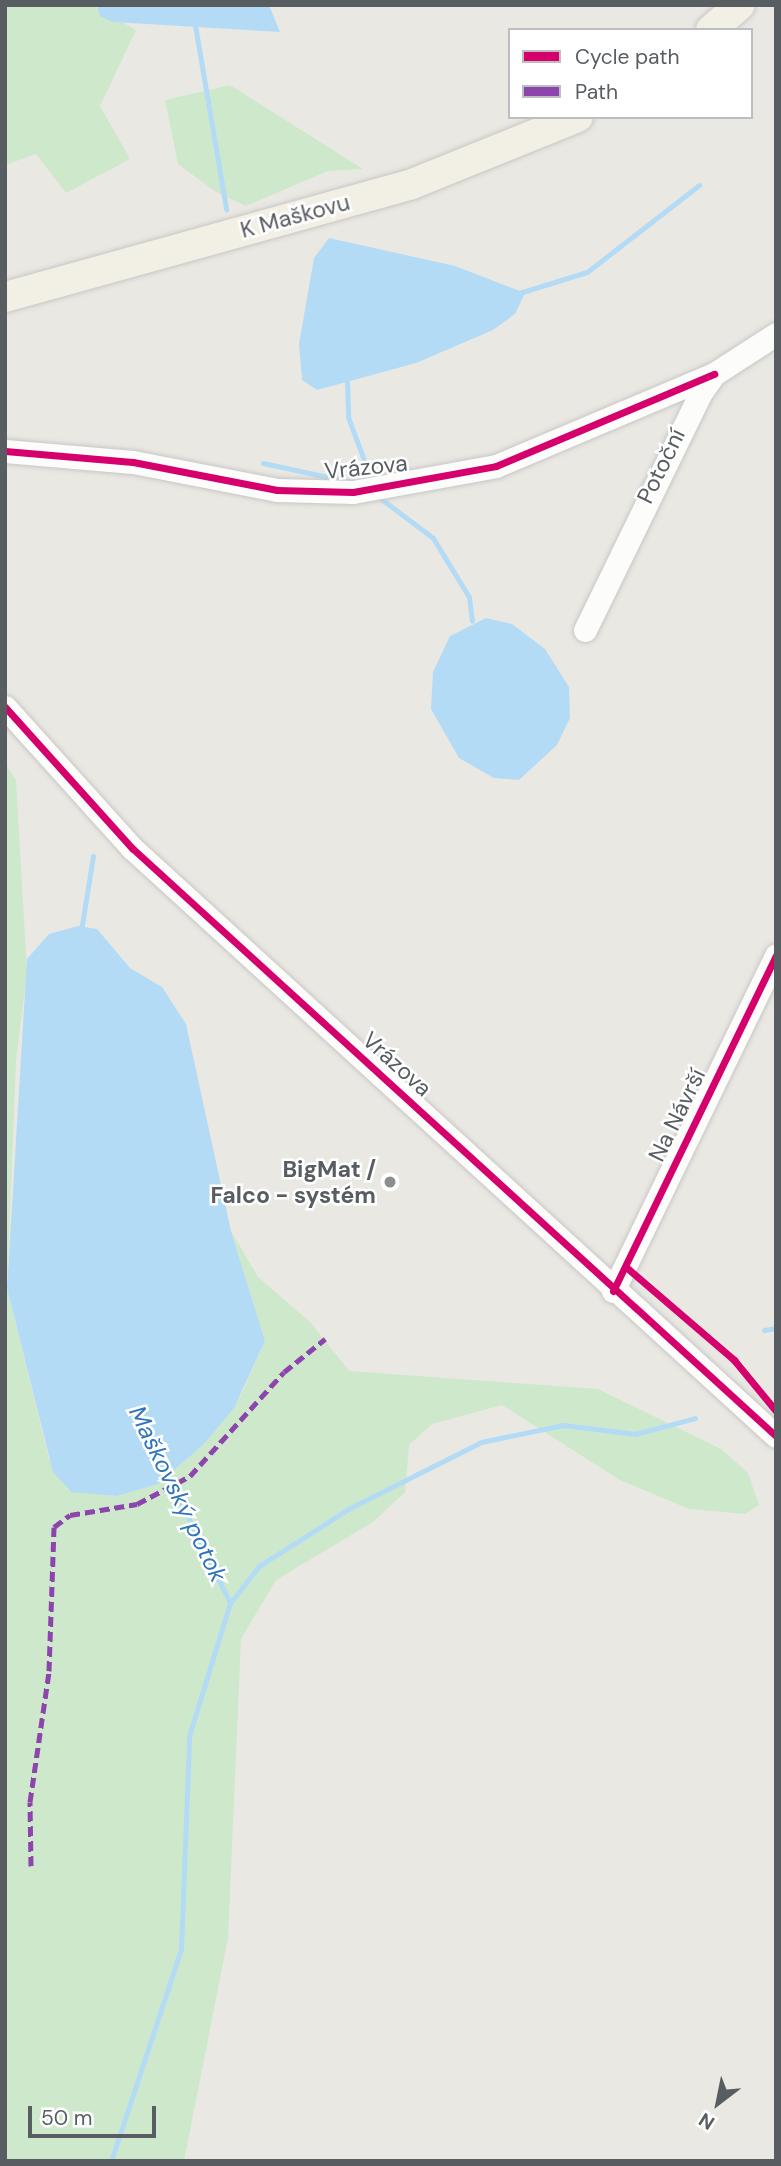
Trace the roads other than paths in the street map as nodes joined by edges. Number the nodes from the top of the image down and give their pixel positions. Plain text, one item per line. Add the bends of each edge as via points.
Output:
1 (740, 5) edge
2 (712, 28) edge
3 (573, 119) edge
4 (5, 297) edge
5 (776, 334) edge
6 (714, 374) junction
7 (5, 451) edge
8 (585, 630) dead end
9 (5, 707) edge
10 (776, 956) edge
11 (613, 1291) junction
12 (776, 1436) edge

1 - 2 main road
3 - 4 main road, K Maškovu via 412,184
5 - 6 street, Potoční
6 - 7 street, Vrázova via 496,466 353,492 277,490 132,462
6 - 8 street, Potoční via 679,428
9 - 11 street, Vrázova via 132,848
10 - 11 street, Na Návrší
11 - 12 street, Vrázova

